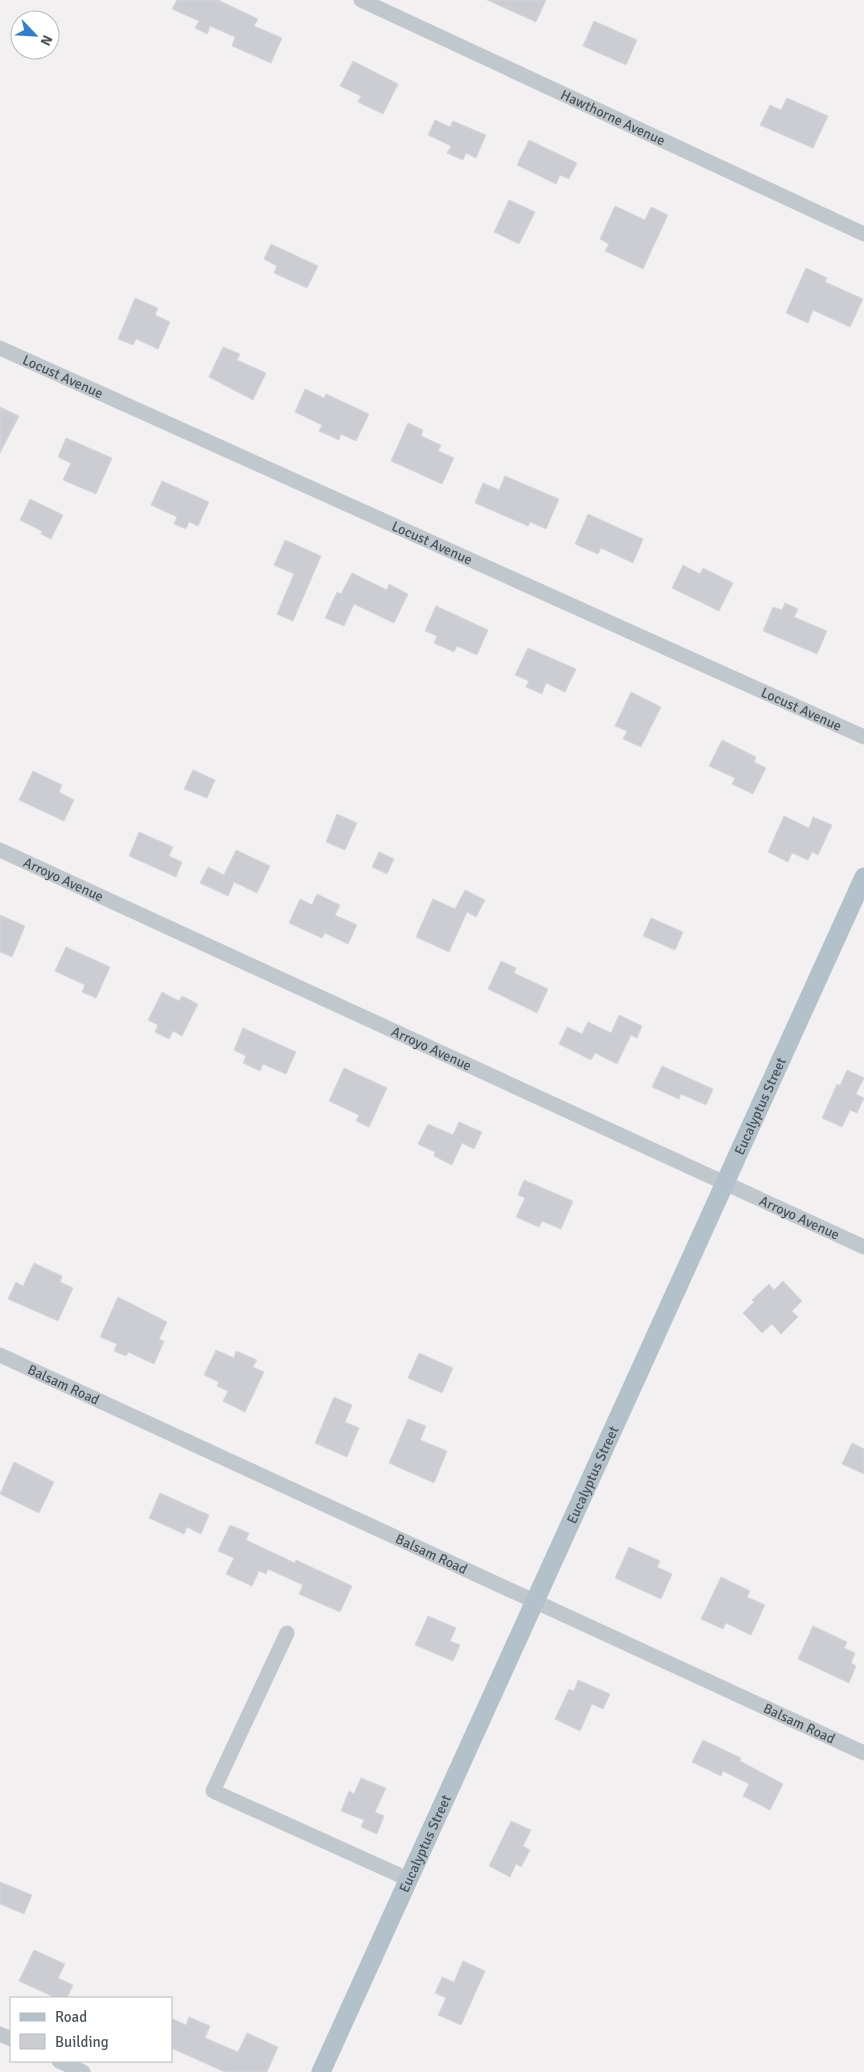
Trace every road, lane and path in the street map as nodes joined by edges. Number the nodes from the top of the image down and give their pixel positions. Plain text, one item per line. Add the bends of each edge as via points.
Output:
1 (360, 0) edge
2 (864, 234) edge
3 (0, 348) edge
4 (864, 737) edge
5 (0, 850) edge
6 (864, 877) edge
7 (725, 1184) junction
8 (864, 1247) edge
9 (0, 1355) edge
10 (534, 1602) junction
11 (287, 1633) dead end
12 (864, 1753) edge
13 (408, 1879) junction
14 (61, 2062) edge
15 (83, 2072) edge
16 (321, 2072) edge

1 - 2 street, Hawthorne Avenue
3 - 4 street, Locust Avenue
5 - 7 street, Arroyo Avenue
6 - 7 main road, Eucalyptus Street
7 - 8 street, Arroyo Avenue
7 - 10 main road, Eucalyptus Street
9 - 10 street, Balsam Road
10 - 12 street, Balsam Road
10 - 13 main road, Eucalyptus Street
11 - 13 street via 213,1790
13 - 16 main road, Eucalyptus Street
14 - 15 street

